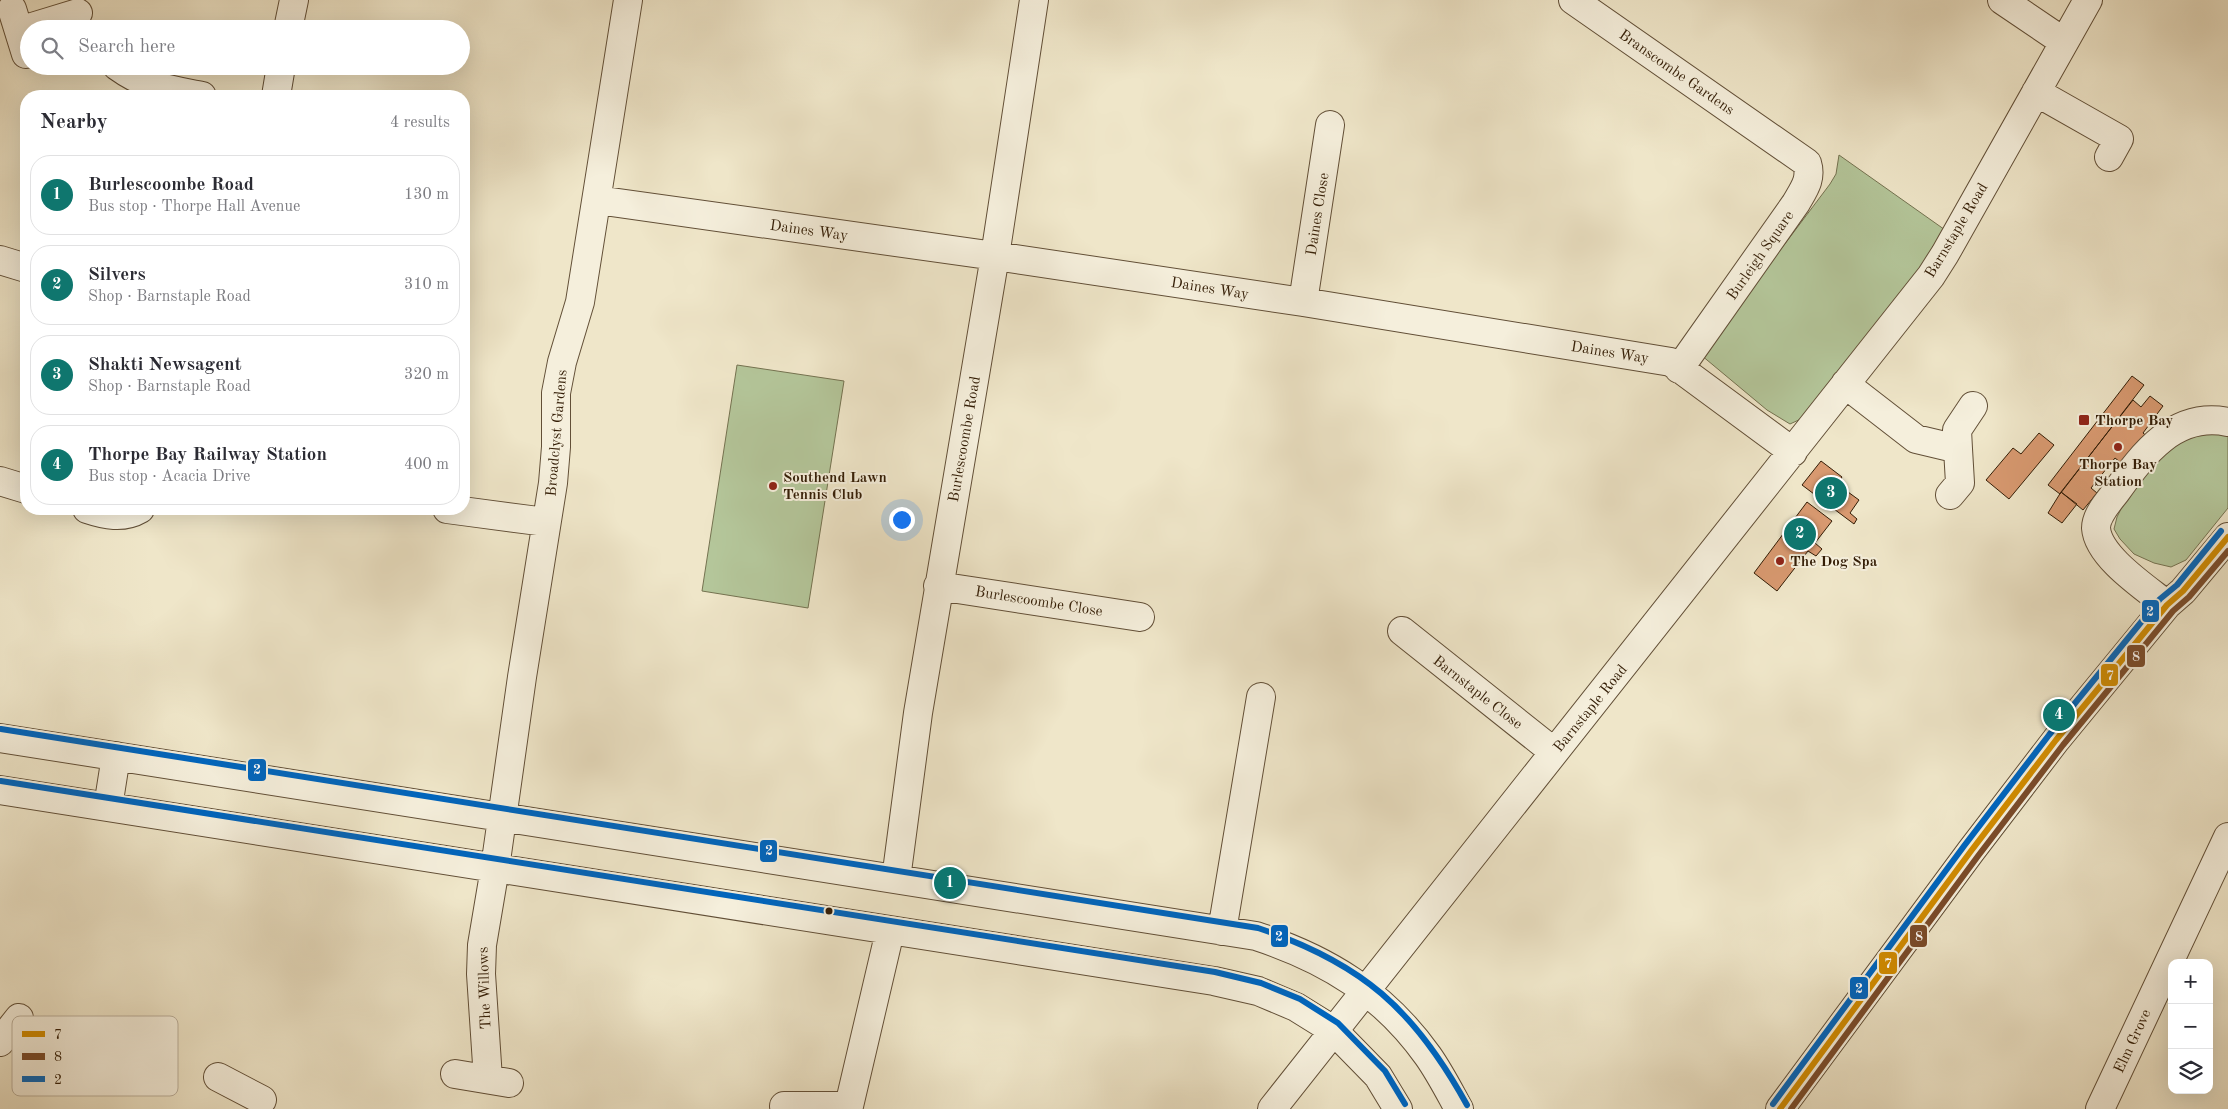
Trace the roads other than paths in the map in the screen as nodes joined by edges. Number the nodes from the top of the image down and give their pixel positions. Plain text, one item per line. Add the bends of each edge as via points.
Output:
1 (294, 0) edge
2 (628, 0) edge
3 (1034, 0) edge
4 (1573, 0) edge
5 (2002, 0) edge
6 (2088, 0) edge
7 (79, 14) edge
8 (59, 20) edge
9 (290, 20) edge
10 (2064, 42) junction
11 (130, 75) edge
12 (280, 75) edge
13 (173, 90) edge
14 (277, 90) edge
15 (2036, 92) junction
16 (1330, 125) dead end
17 (2119, 139) dead end
18 (1781, 144) joint
19 (597, 200) junction
20 (995, 256) junction
21 (0, 260) edge
22 (20, 266) edge
23 (1303, 302) junction
24 (1679, 369) junction
25 (1845, 384) junction
26 (1973, 406) dead end
27 (2228, 422) edge
28 (1958, 449) junction
29 (1793, 452) junction
30 (0, 481) edge
31 (20, 487) edge
32 (1950, 495) dead end
33 (470, 512) edge
34 (106, 515) edge
35 (124, 515) edge
36 (546, 522) junction
37 (2227, 539) edge
38 (938, 586) junction
39 (2167, 605) junction
40 (1140, 617) dead end
41 (1402, 631) dead end
42 (1261, 697) dead end
43 (0, 738) edge
44 (1554, 752) junction
45 (116, 756) junction
46 (0, 790) edge
47 (108, 807) junction
48 (502, 816) junction
49 (2228, 837) edge
50 (496, 868) junction
51 (896, 879) junction
52 (890, 930) junction
53 (1222, 931) junction
54 (1366, 991) junction
55 (12, 1027) edge
56 (1333, 1030) junction
57 (0, 1042) edge
58 (455, 1074) dead end
59 (784, 1106) dead end
60 (858, 1107) edge
61 (1272, 1109) edge
62 (1398, 1109) edge
63 (1459, 1109) edge
64 (1780, 1109) edge
65 (2100, 1109) edge

1 - 9 street
2 - 19 street, Broadclyst Gardens
3 - 20 street, Burlescoombe Road
4 - 18 street, Branscombe Gardens
5 - 10 street
6 - 10 street, Barnstaple Road
7 - 8 street
10 - 15 street, Barnstaple Road
11 - 13 street via 153,86
12 - 14 street
15 - 17 street
15 - 25 street, Barnstaple Road via 1941,262
16 - 23 street, Daines Close
18 - 24 street, Burleigh Square via 1807,162 1810,173 1806,186
19 - 20 street, Daines Way
19 - 36 street, Broadclyst Gardens via 580,302 556,393 556,447
20 - 23 street, Daines Way
20 - 38 street, Burlescoombe Road
21 - 22 street
23 - 24 street, Daines Way via 1671,362
24 - 29 street, Daines Way
25 - 28 street via 1916,439
25 - 29 street, Barnstaple Road
26 - 28 street via 1957,430
27 - 39 street via 2204,420 2161,438 2142,457 2102,511 2096,527 2101,544 2114,561
28 - 32 street via 1960,483
29 - 44 street, Barnstaple Road
30 - 31 street
33 - 36 street
34 - 35 street
36 - 48 street, Broadclyst Gardens
37 - 39 street
38 - 40 street, Burlescoombe Close
38 - 51 street, Burlescoombe Road
39 - 64 street via 2056,740
41 - 44 street, Barnstaple Close
42 - 53 street
43 - 45 street
44 - 54 street, Barnstaple Road
45 - 47 street
45 - 48 street
46 - 47 street
47 - 50 street
48 - 50 street, Broadclyst Gardens
48 - 51 street
49 - 65 street, Elm Grove
50 - 52 street
50 - 58 street, The Willows via 482,945 481,974 498,1081
51 - 53 street
52 - 56 street via 1214,981 1258,991 1296,1007
52 - 60 street
53 - 54 street via 1256,936 1323,962
54 - 56 street, Barnstaple Road
54 - 63 street via 1411,1034 1429,1057
55 - 57 street
56 - 61 street, Barnstaple Road
56 - 62 street via 1378,1076
59 - 60 street

